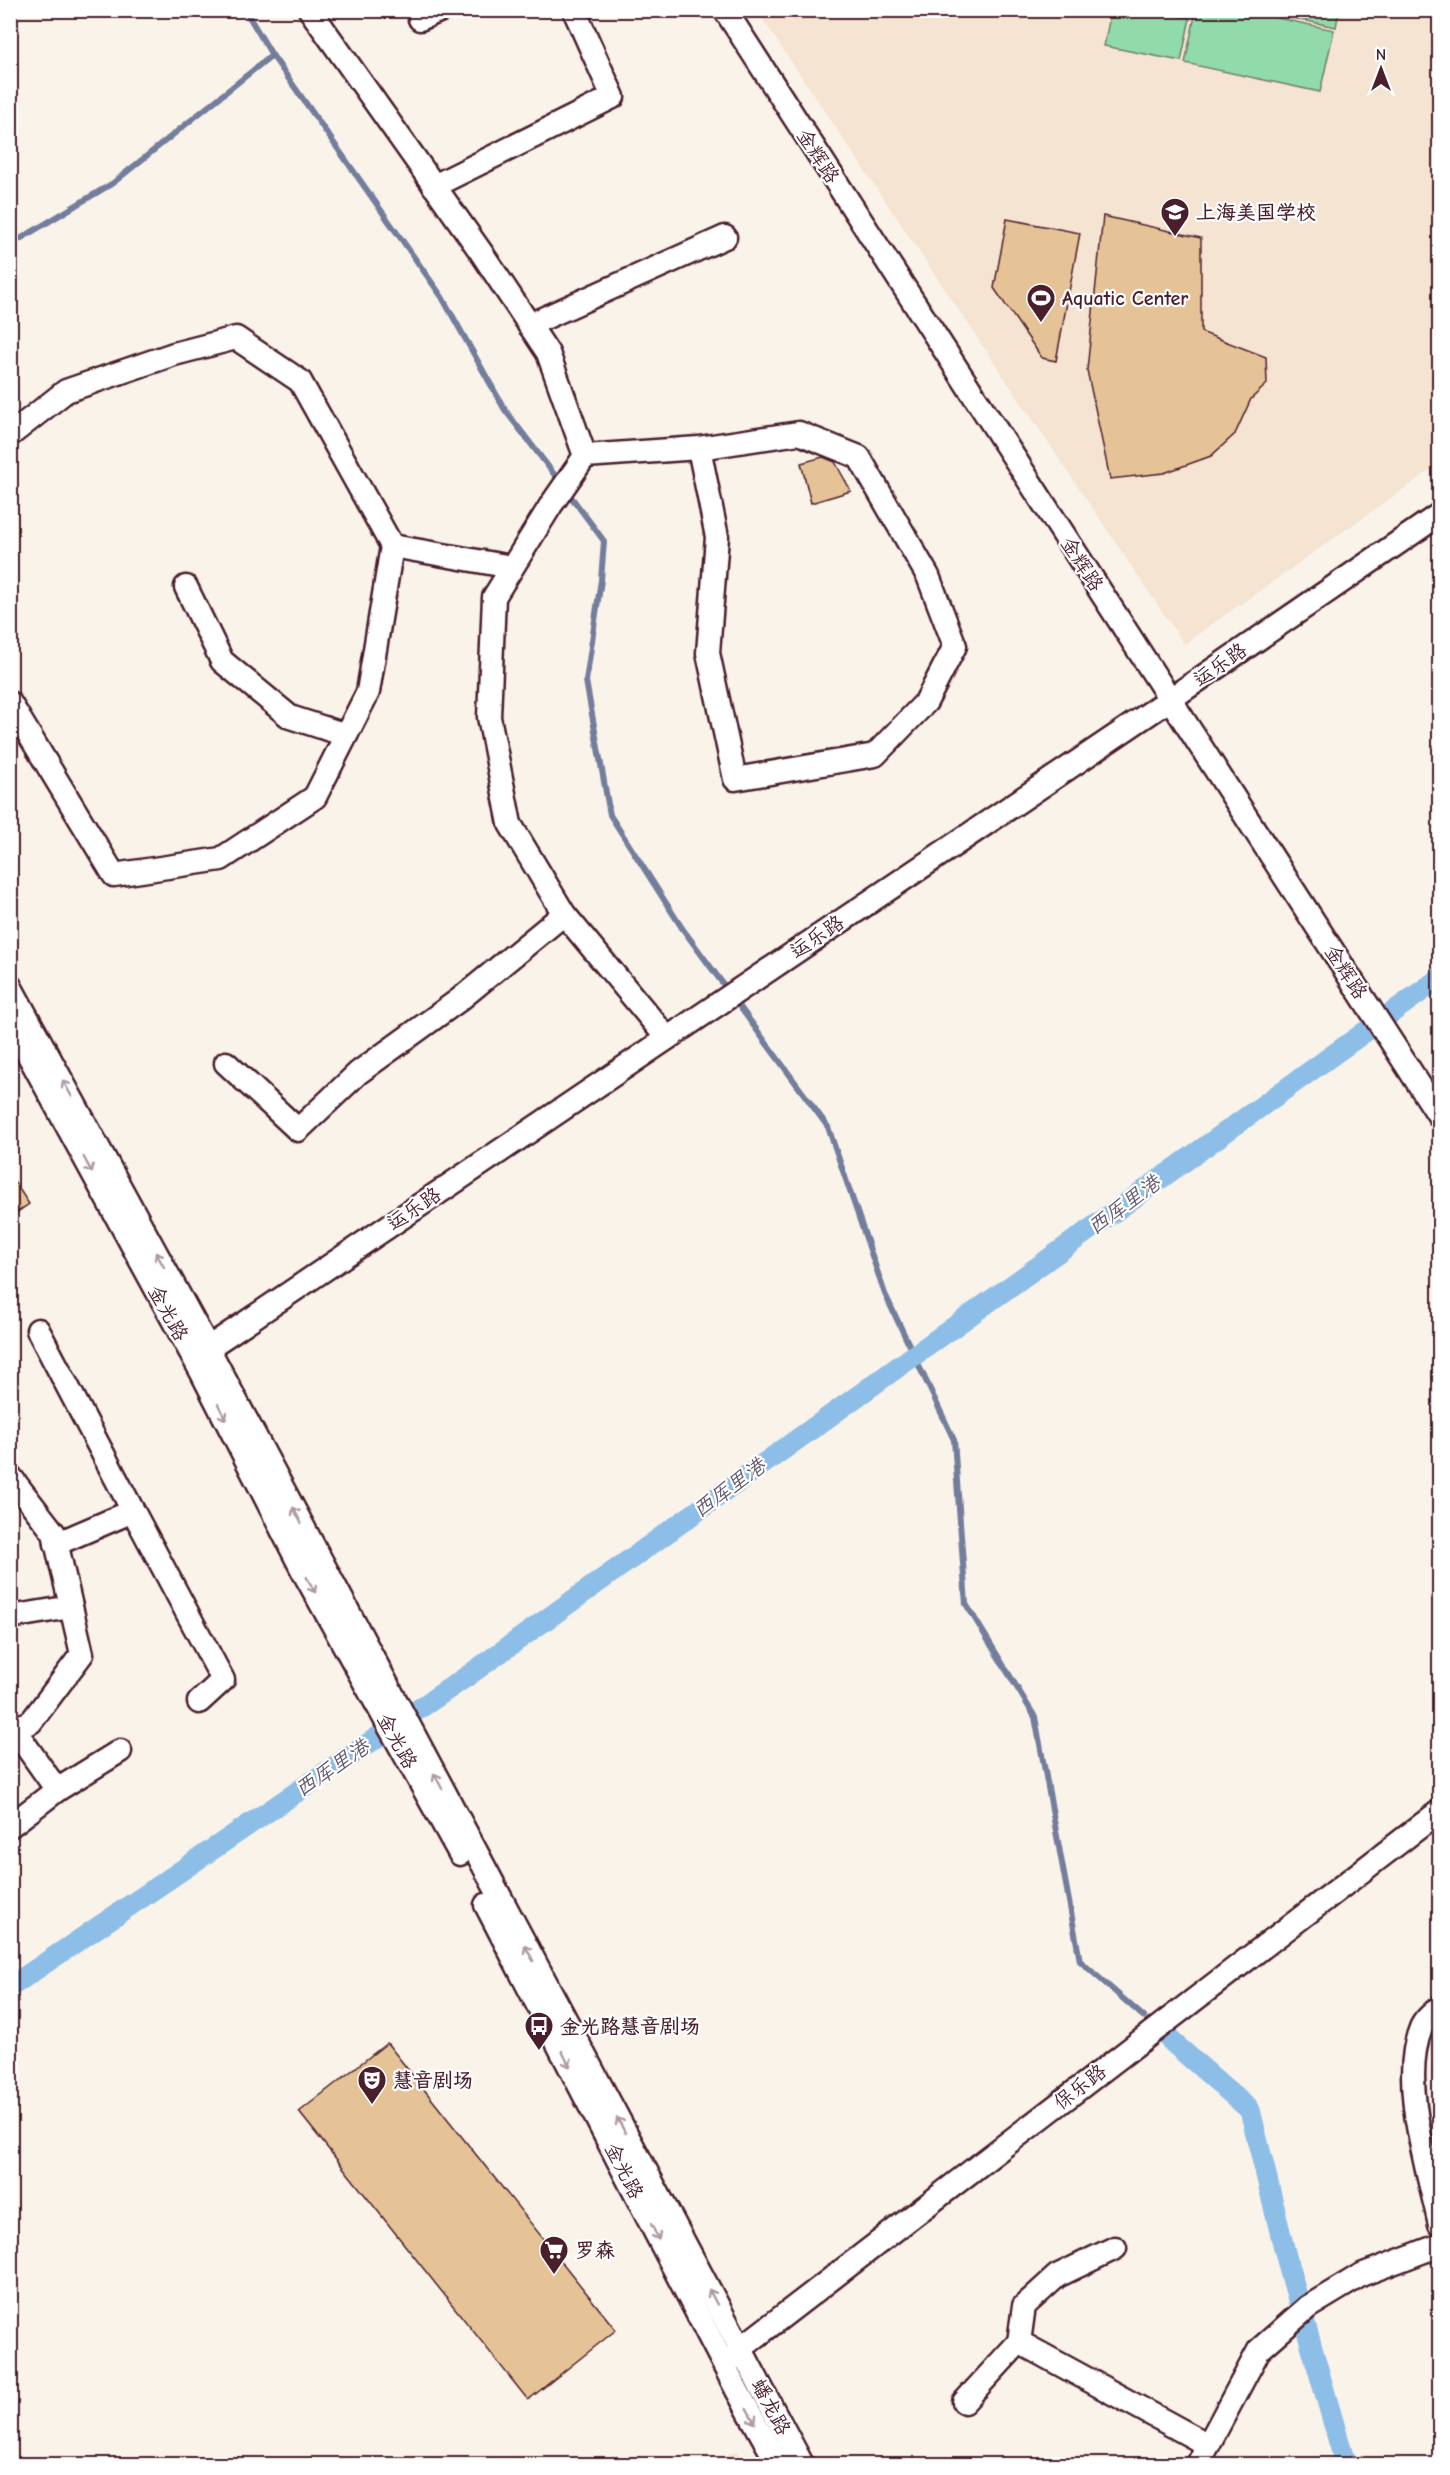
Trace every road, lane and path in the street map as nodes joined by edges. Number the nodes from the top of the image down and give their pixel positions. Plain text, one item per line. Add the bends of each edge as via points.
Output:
1 (310, 10) edge
2 (441, 10) edge
3 (574, 10) edge
4 (725, 10) edge
5 (420, 20) dead end
6 (434, 186) junction
7 (725, 237) dead end
8 (529, 325) junction
9 (10, 435) edge
10 (699, 448) junction
11 (585, 456) junction
12 (1440, 514) edge
13 (392, 546) junction
14 (512, 567) junction
15 (186, 587) dead end
16 (1169, 700) junction
17 (10, 704) edge
18 (346, 735) junction
19 (564, 914) junction
20 (10, 986) edge
21 (10, 1021) edge
22 (667, 1038) junction
23 (226, 1063) dead end
24 (1440, 1117) edge
25 (38, 1330) dead end
26 (201, 1354) junction
27 (10, 1476) edge
28 (133, 1511) junction
29 (56, 1544) junction
30 (71, 1607) junction
31 (10, 1617) edge
32 (376, 1684) junction
33 (199, 1702) dead end
34 (12, 1729) edge
35 (120, 1751) dead end
36 (57, 1790) junction
37 (1440, 1811) edge
38 (10, 1826) edge
39 (1440, 2007) edge
40 (1440, 2224) edge
41 (1440, 2245) edge
42 (1115, 2248) dead end
43 (1019, 2342) junction
44 (740, 2349) junction
45 (725, 2366) junction
46 (964, 2402) dead end
47 (1203, 2455) edge
48 (778, 2464) edge
49 (802, 2464) edge

1 - 6 street
2 - 5 street
3 - 6 street via 613,97
4 - 16 street, 金辉路
6 - 8 street
7 - 8 street
8 - 11 street via 548,353
9 - 13 street via 66,391 174,354 236,338 300,381
10 - 10 street via 799,433 859,457 898,522 928,576 955,646 926,702 875,755 735,779 708,653 717,537
10 - 11 street
11 - 14 street
12 - 16 street, 运乐路
13 - 14 street
13 - 18 street via 368,692
14 - 19 street via 494,597 489,717 510,824
15 - 18 street via 222,661 290,717
16 - 22 street, 运乐路
16 - 24 street, 金辉路
17 - 18 street via 114,875 221,859 315,797
19 - 22 street
19 - 23 street via 459,1000 358,1073 298,1130
26 -> 20 street, 金光路
21 -> 26 street, 金光路
22 - 26 street, 运乐路
25 - 28 street
26 - 32 street, 金光路
27 - 29 street via 54,1533
28 - 29 street
28 - 33 street via 223,1680
29 - 30 street
30 - 31 street
30 - 34 street via 82,1654 31,1722
44 -> 32 street, 金光路 via 413,1734
32 -> 45 street, 金光路 via 411,1766
34 - 36 street
35 - 36 street
36 - 38 street
37 - 44 street, 保乐路
39 - 40 street via 1422,2025 1413,2053 1413,2094
41 - 47 street via 1361,2275 1300,2314 1259,2350
42 - 43 street via 1057,2276 1024,2306
43 - 46 street
43 - 47 street
44 - 45 street, 保乐路
44 - 49 street, 蟠龙路
45 -> 48 street, 金光路

